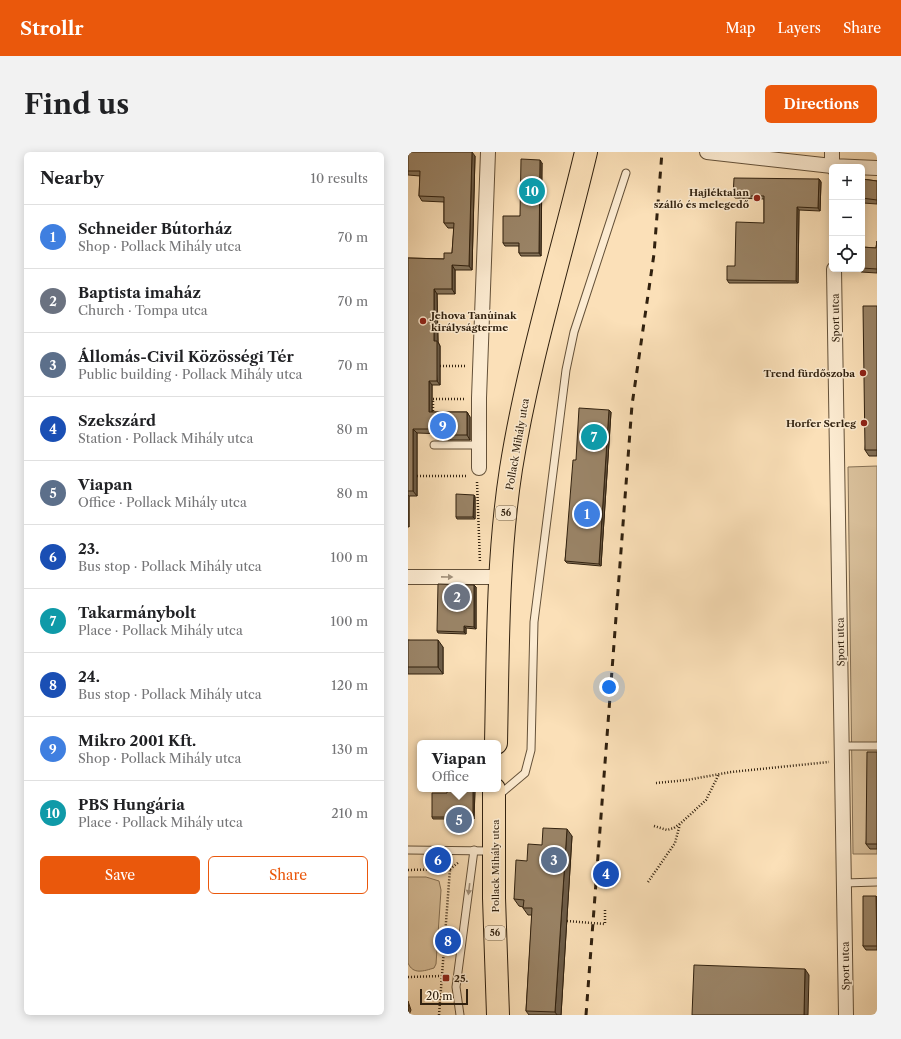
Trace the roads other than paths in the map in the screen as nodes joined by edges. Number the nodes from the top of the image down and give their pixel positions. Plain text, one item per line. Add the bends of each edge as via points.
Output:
1 (488, 152) edge
2 (586, 152) edge
3 (707, 152) edge
4 (725, 153) edge
5 (832, 162) edge
6 (877, 168) edge
7 (626, 173) dead end
8 (834, 272) edge
9 (479, 444) junction
10 (434, 445) dead end
11 (474, 472) road end
12 (408, 577) edge
13 (501, 577) junction
14 (496, 740) edge
15 (842, 746) junction
16 (877, 746) edge
17 (501, 789) edge
18 (494, 794) edge
19 (408, 850) edge
20 (484, 851) junction
21 (877, 882) edge
22 (844, 883) junction
23 (460, 1015) edge
24 (498, 1015) edge
25 (846, 1015) edge

1 - 9 street
2 - 13 main road, Pollack Mihály utca / 56 via 516,439 506,507
3 - 4 street
4 - 5 street
5 - 6 street
7 - 17 lane via 574,332 566,370 534,622 531,750 524,773
8 - 15 street, Sport utca
9 - 10 lane
9 - 11 street
12 -> 13 street
13 - 14 main road, Pollack Mihály utca / 56
15 - 16 lane
15 - 22 street, Sport utca
18 - 20 main road, Pollack Mihály utca / 56
19 - 20 lane
20 -> 23 lane via 456,987
20 - 24 main road, Pollack Mihály utca / 56 via 494,898
21 - 22 lane
22 - 25 street, Sport utca

